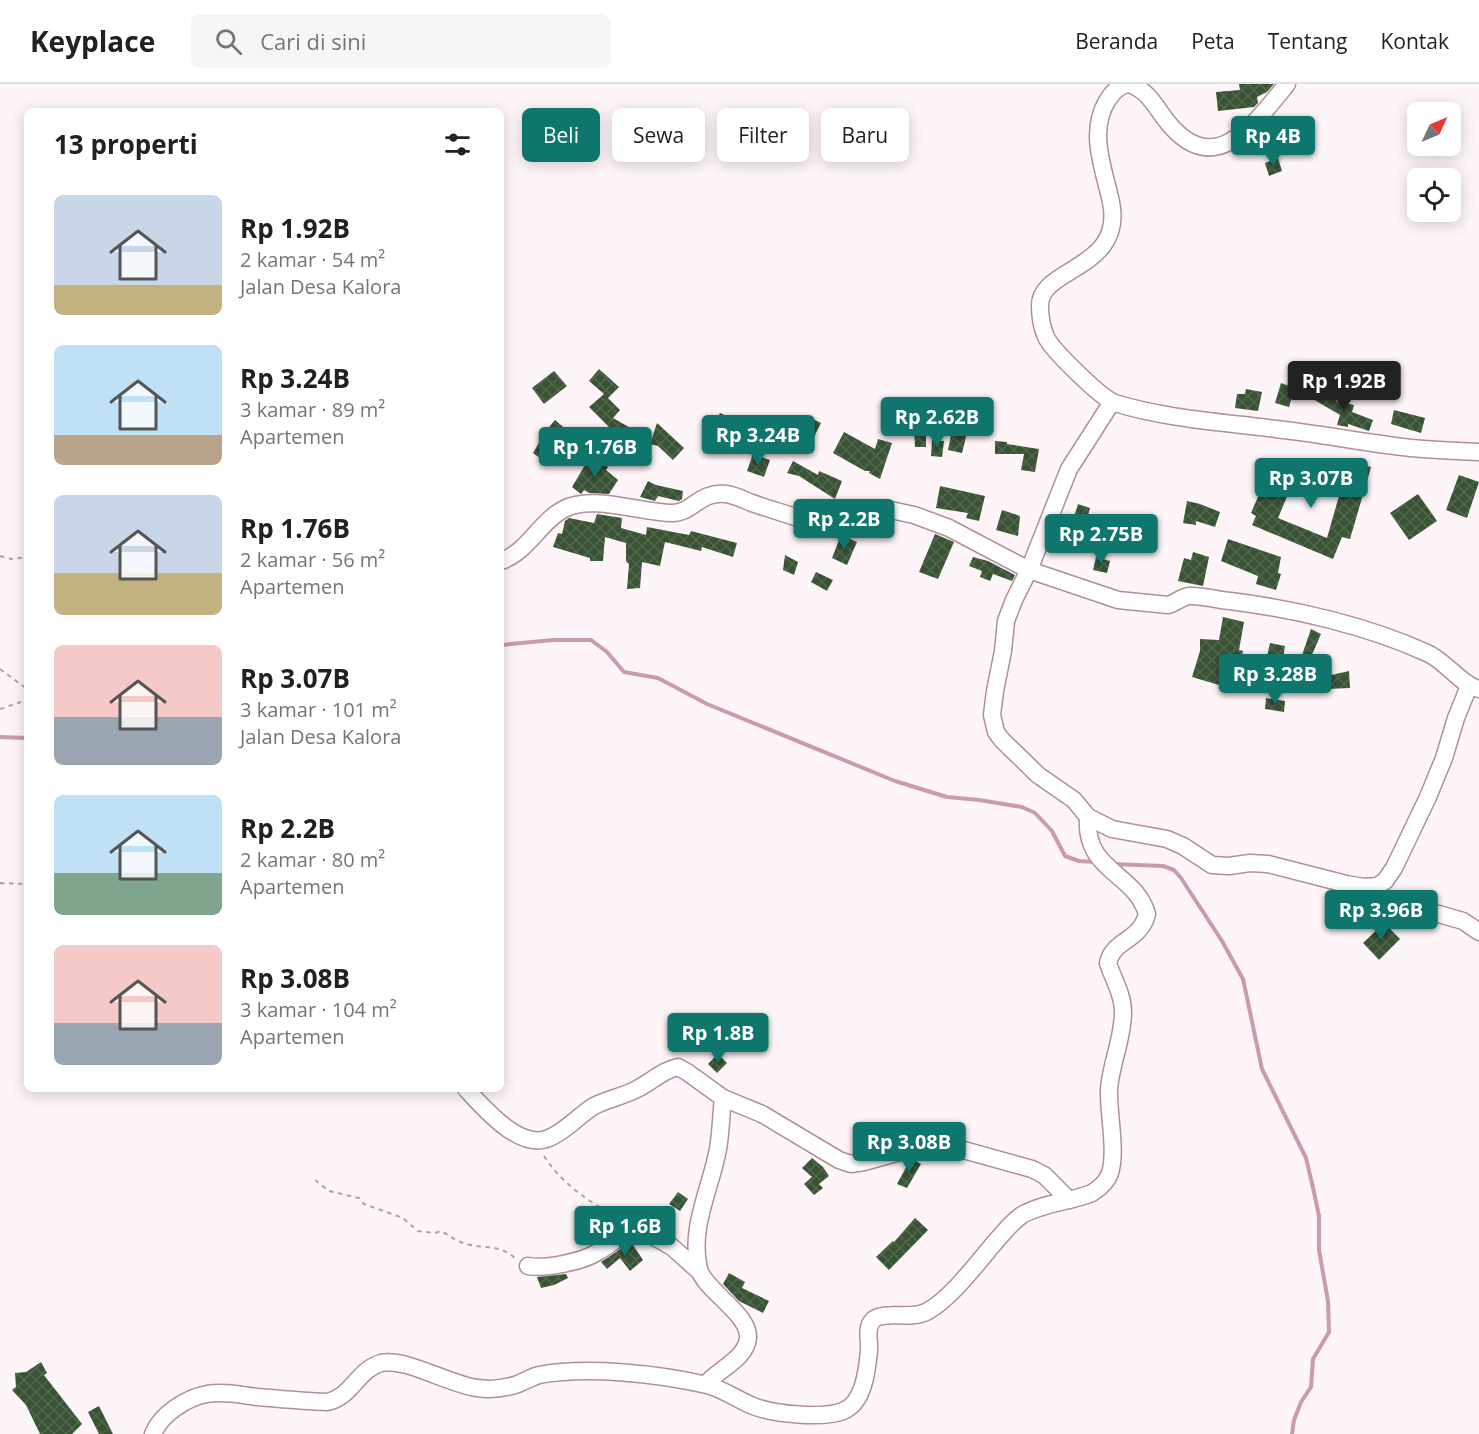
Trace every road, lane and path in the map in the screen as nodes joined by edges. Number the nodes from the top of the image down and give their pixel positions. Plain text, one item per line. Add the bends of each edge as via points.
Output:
1 (1128, 84) edge
2 (1287, 84) edge
3 (1112, 402) junction
4 (1479, 452) edge
5 (0, 556) edge
6 (24, 557) edge
7 (504, 560) edge
8 (1029, 570) junction
9 (0, 669) edge
10 (24, 687) edge
11 (1474, 688) edge
12 (24, 701) edge
13 (0, 709) edge
14 (1088, 817) junction
15 (0, 884) edge
16 (24, 884) edge
17 (1364, 888) junction
18 (1479, 932) edge
19 (469, 1092) edge
20 (723, 1098) junction
21 (539, 1142) junction
22 (315, 1180) dead end
23 (1069, 1200) junction
24 (635, 1226) junction
25 (528, 1266) joint
26 (700, 1272) junction
27 (710, 1385) junction
28 (153, 1434) edge

1 - 2 street via 1147,95 1177,134 1188,142 1215,147 1247,130
1 - 3 street via 1119,86 1112,94 1099,123 1097,141 1114,216 1110,235 1091,258 1048,286 1040,303 1047,338 1067,362
3 - 4 street via 1175,417 1412,448
3 - 8 street via 1069,469
5 - 6 path
7 - 8 street via 565,508 591,504 678,513 706,495 727,494 816,522 886,509 914,515 950,528
8 - 11 street via 1118,600 1168,605 1192,596 1262,605 1348,626 1426,653
8 - 14 street via 1006,621 993,724 1002,740 1038,775 1074,800
9 - 10 path
11 - 17 street via 1456,718 1444,758 1394,868 1385,881
12 - 13 path
14 - 17 street via 1112,829 1167,839 1212,865 1268,864
14 - 23 street via 1088,838 1097,856 1141,898 1147,914 1138,933 1113,951 1108,963 1123,1010 1109,1089 1110,1172 1102,1186 1092,1193
15 - 16 path
17 - 18 street via 1402,908 1456,919
19 - 21 street via 505,1127
20 - 21 street via 683,1069 672,1068 636,1090 594,1106 560,1132
20 - 23 street via 762,1114 851,1164 923,1144 942,1144 1032,1169 1044,1175
20 - 26 street via 719,1147 698,1233
21 - 24 path via 546,1159 577,1191
22 - 25 path via 329,1191 359,1198 364,1204 403,1218 418,1230 441,1231 469,1245 494,1246
23 - 27 street via 1022,1215 935,1307 914,1317 884,1316 872,1321 864,1380 858,1396 845,1411 776,1412
24 - 25 street via 594,1255 546,1267
24 - 26 street via 672,1247
26 - 27 street via 748,1329 744,1351 709,1381
27 - 28 street via 621,1371 538,1375 516,1385 480,1389 386,1362 367,1370 344,1396 327,1402 207,1394 171,1412

